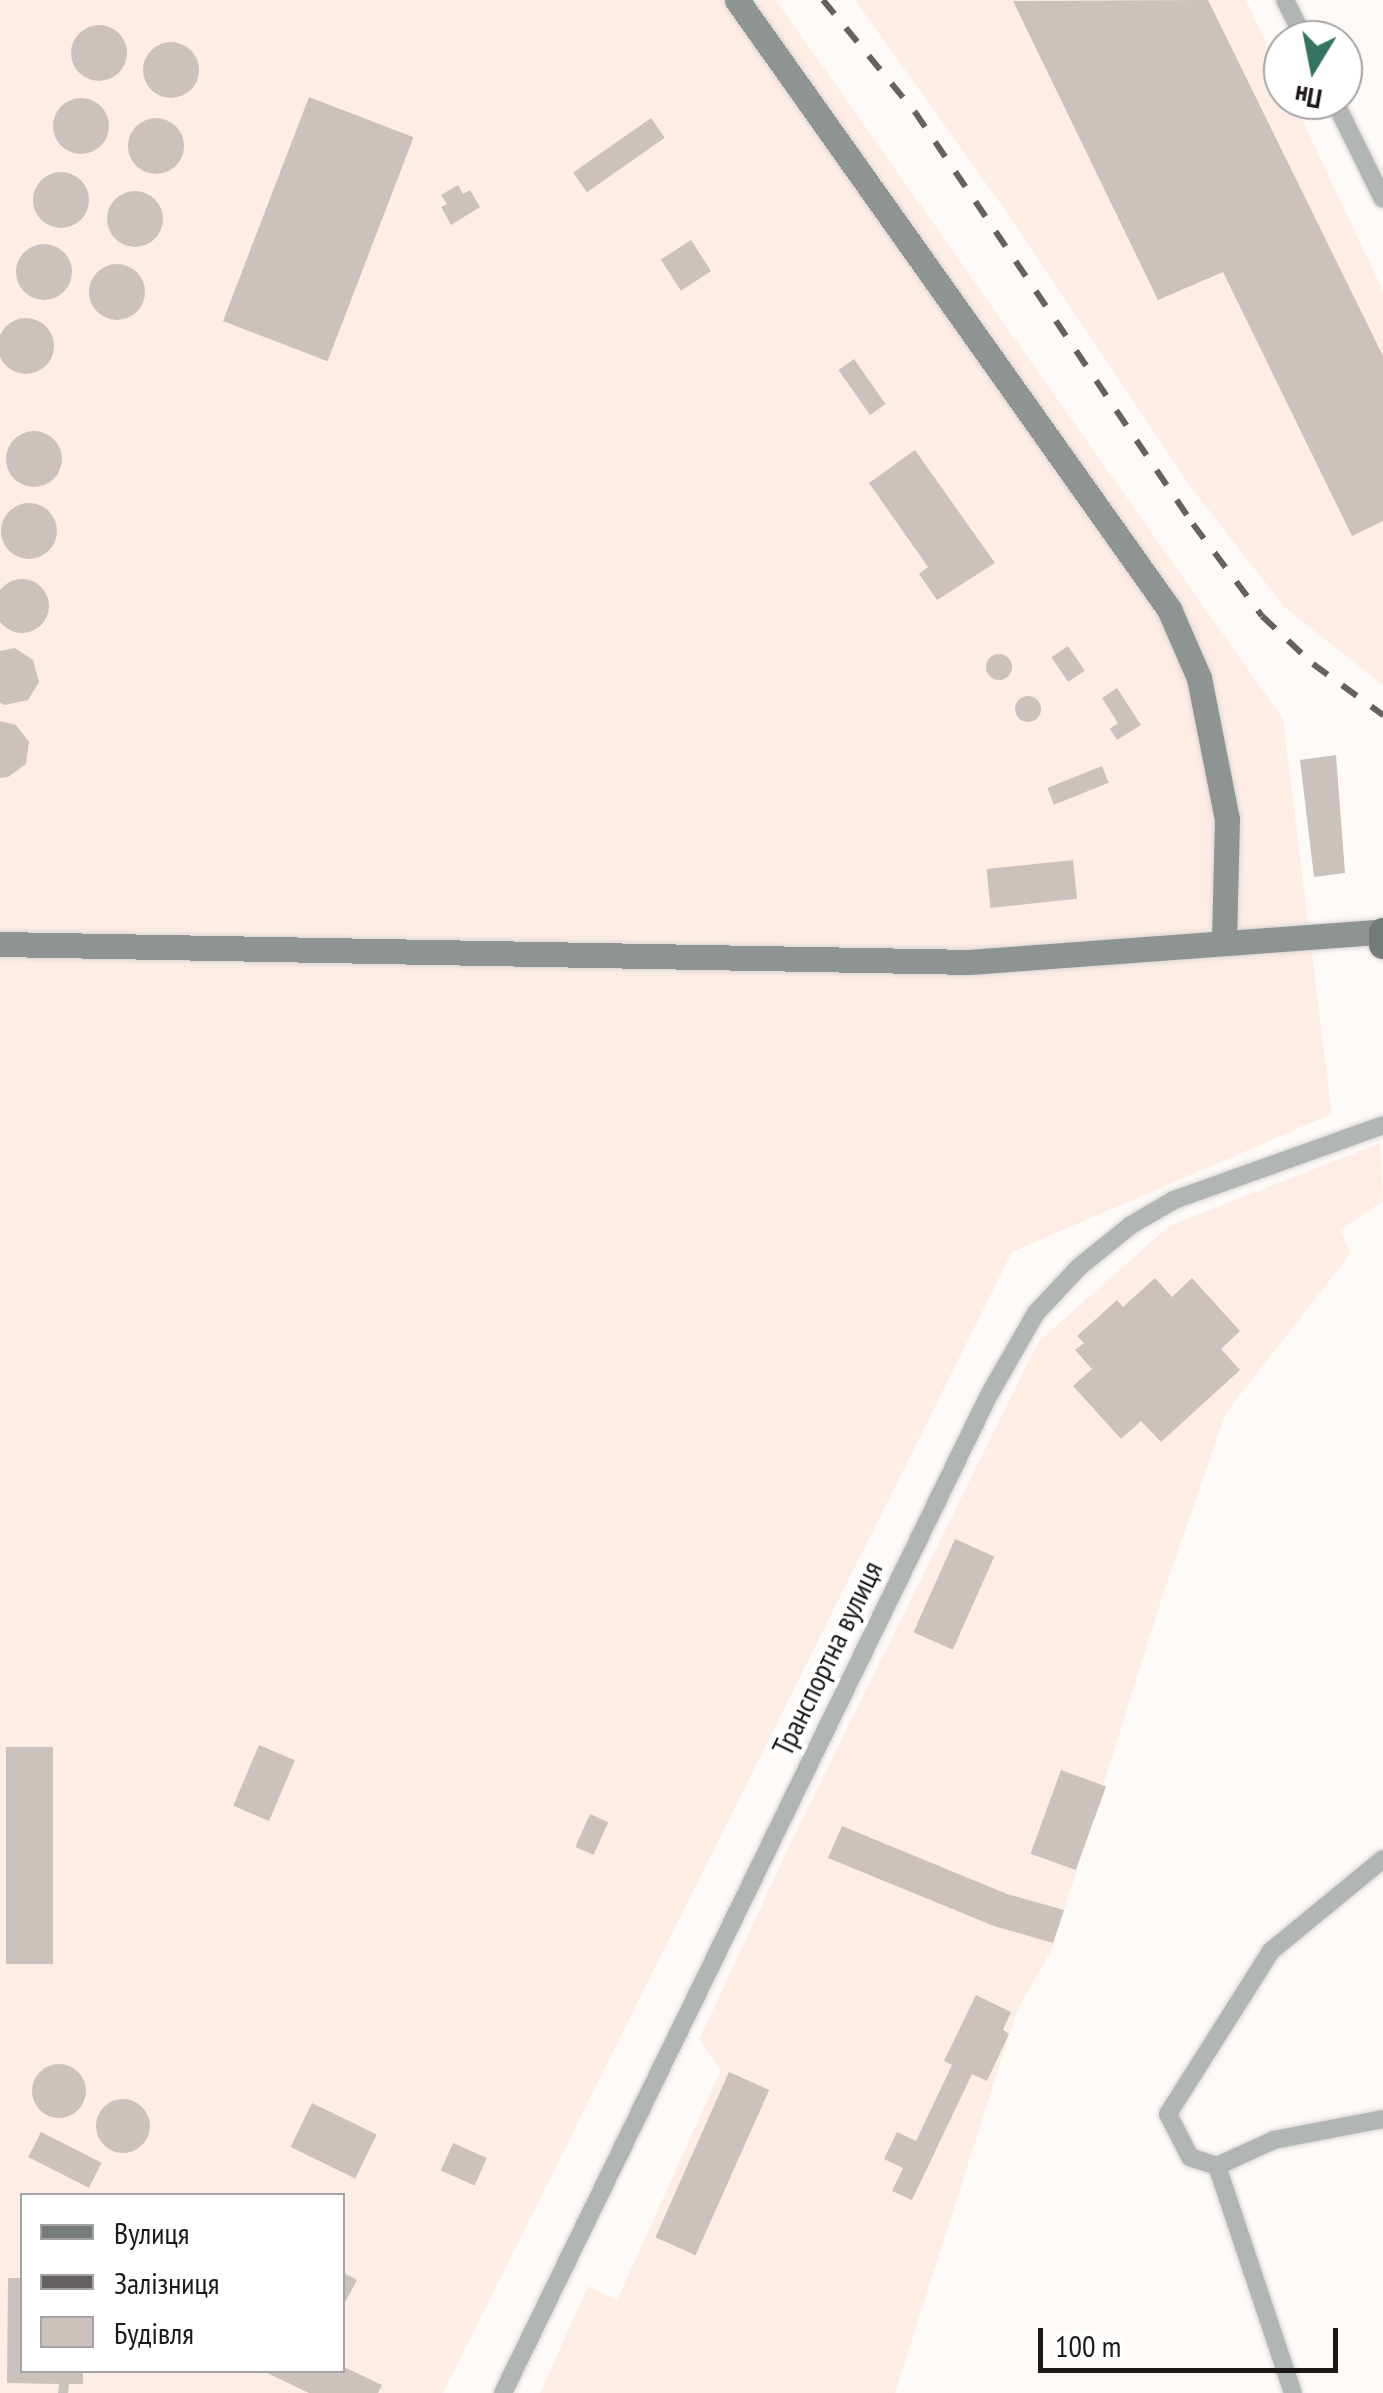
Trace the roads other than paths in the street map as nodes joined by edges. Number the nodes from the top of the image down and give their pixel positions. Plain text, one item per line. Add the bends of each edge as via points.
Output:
1 (737, 0) edge
2 (1344, 120) edge
3 (1383, 198) edge
4 (1382, 936) edge
5 (1224, 942) junction
6 (0, 944) edge
7 (1383, 1125) edge
8 (1383, 1859) edge
9 (1383, 2119) edge
10 (1217, 2166) junction
11 (503, 2393) edge
12 (1293, 2393) edge

1 - 5 street via 1169,609 1199,678 1227,820
2 - 3 street
4 - 5 street
5 - 6 street via 969,962
7 - 11 street, Транспортна вулиця via 1174,1200 1079,1267 1036,1313 989,1395
8 - 10 street via 1271,1952 1168,2114 1190,2156
9 - 10 street via 1274,2140
10 - 12 street

